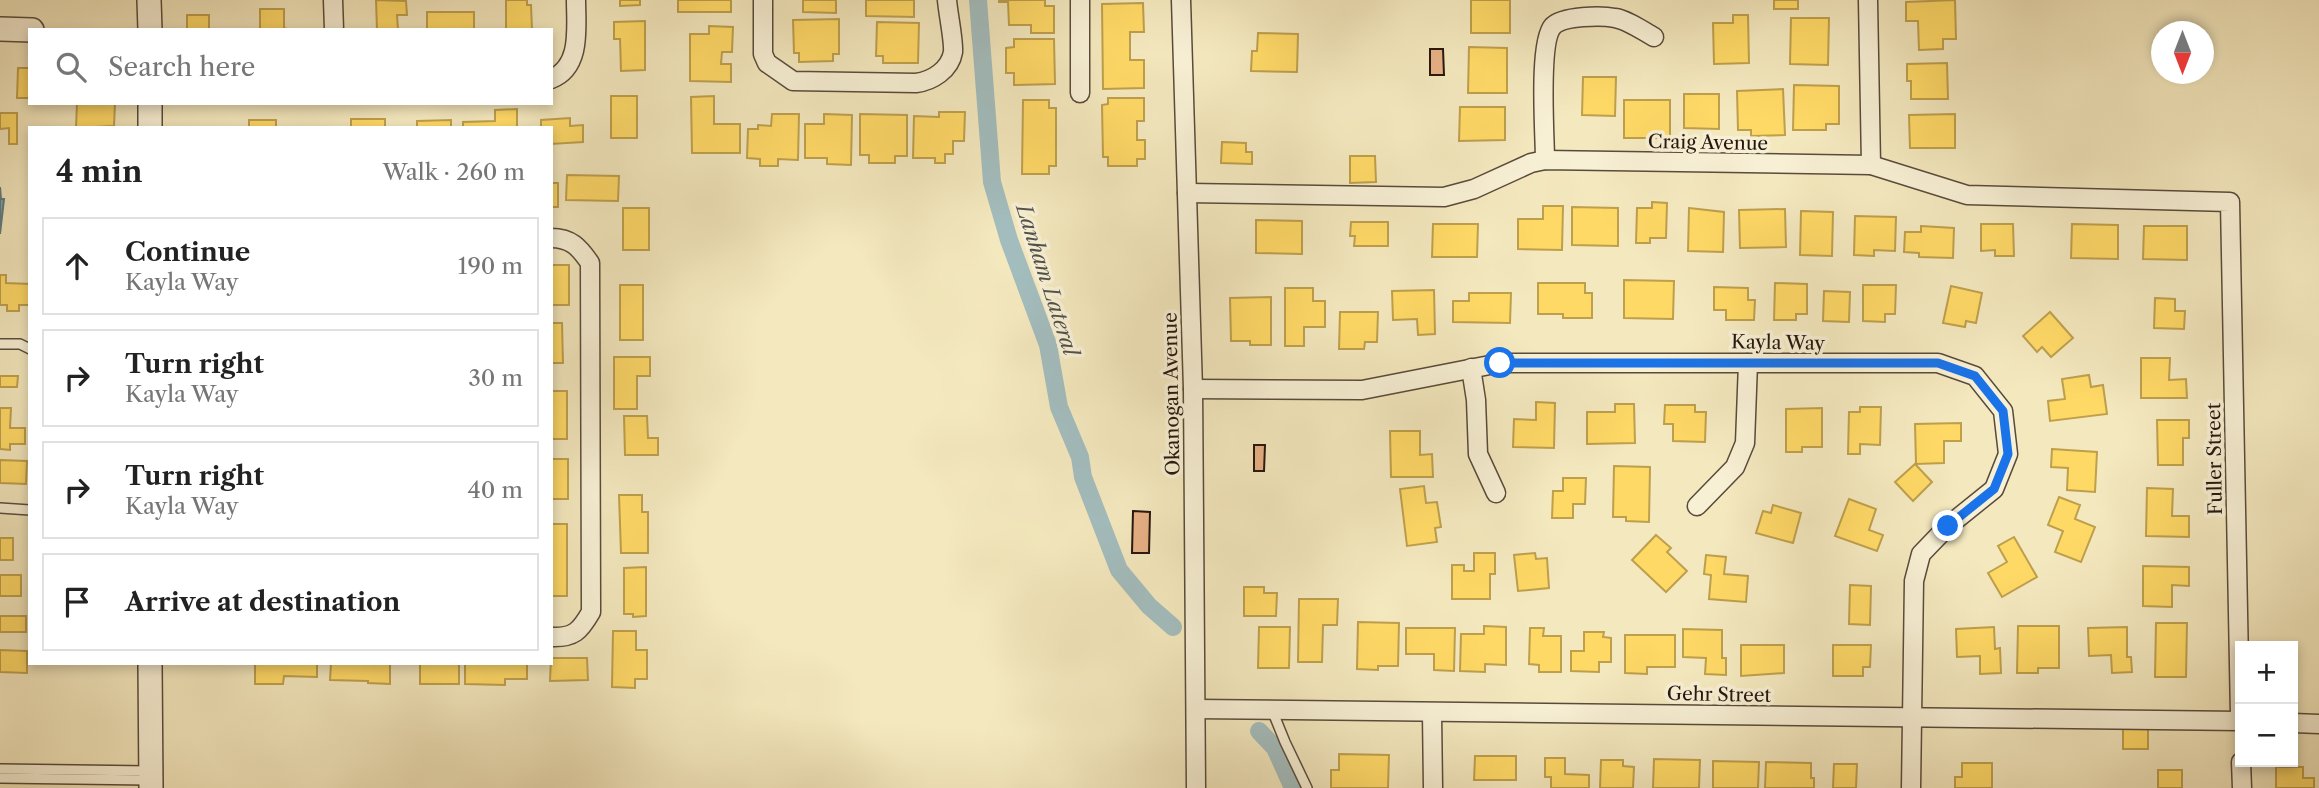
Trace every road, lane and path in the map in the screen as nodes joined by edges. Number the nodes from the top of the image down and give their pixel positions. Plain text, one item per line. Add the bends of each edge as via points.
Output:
1 (149, 0) edge
2 (333, 0) edge
3 (576, 0) edge
4 (763, 0) edge
5 (947, 0) edge
6 (1080, 0) edge
7 (1181, 0) edge
8 (1868, 0) edge
9 (150, 28) edge
10 (334, 28) edge
11 (0, 29) edge
12 (28, 30) edge
13 (1654, 37) dead end
14 (553, 78) edge
15 (1080, 93) dead end
16 (150, 105) edge
17 (150, 126) edge
18 (1545, 160) junction
19 (1871, 165) junction
20 (1187, 194) junction
21 (2230, 202) joint
22 (553, 238) edge
23 (0, 344) edge
24 (28, 348) edge
25 (1748, 363) junction
26 (1471, 368) junction
27 (1194, 389) junction
28 (1496, 493) dead end
29 (1696, 506) dead end
30 (0, 508) edge
31 (28, 510) edge
32 (553, 637) edge
33 (150, 665) edge
34 (2240, 704) edge
35 (1196, 709) junction
36 (1272, 710) junction
37 (1432, 713) junction
38 (1912, 717) junction
39 (2235, 721) edge
40 (2298, 723) edge
41 (2319, 724) edge
42 (2241, 767) edge
43 (0, 769) edge
44 (0, 778) edge
45 (150, 780) edge
46 (1196, 788) edge
47 (1307, 788) edge
48 (1433, 788) edge
49 (1911, 788) edge
50 (2242, 788) edge

1 - 9 street
2 - 10 street
3 - 14 street via 575,49 566,68
4 - 5 street via 763,54 767,63 793,81 916,83 929,81 944,69 953,52
6 - 15 street
7 - 20 street, Okanogan Avenue
8 - 19 street
11 - 12 street
13 - 18 street via 1616,18 1568,18 1553,26 1544,61
16 - 17 street
18 - 19 street, Craig Avenue
18 - 20 street, Craig Avenue via 1474,190 1444,197
19 - 21 street, Craig Avenue via 1968,195
20 - 27 street, Okanogan Avenue
21 - 34 street, Fuller Street
22 - 32 street via 579,246 590,263 591,612 580,630
23 - 24 lane
25 - 26 street, Kayla Way via 1500,363
25 - 29 street via 1745,443 1735,467
25 - 38 street, Kayla Way via 1938,363 1975,376 2003,411 2008,454 1994,489 1921,554 1914,580
26 - 27 street, Kayla Way via 1362,390
26 - 28 street via 1478,454
27 - 35 street, Okanogan Avenue
30 - 31 lane
33 - 45 street
35 - 36 street, Gehr Street
35 - 46 street, Okanogan Avenue
36 - 37 street, Gehr Street
36 - 47 lane
37 - 38 street, Gehr Street
37 - 48 street
38 - 39 street, Gehr Street
38 - 49 street, Kayla Way
40 - 41 street
42 - 50 street
43 - 45 lane
44 - 45 lane

